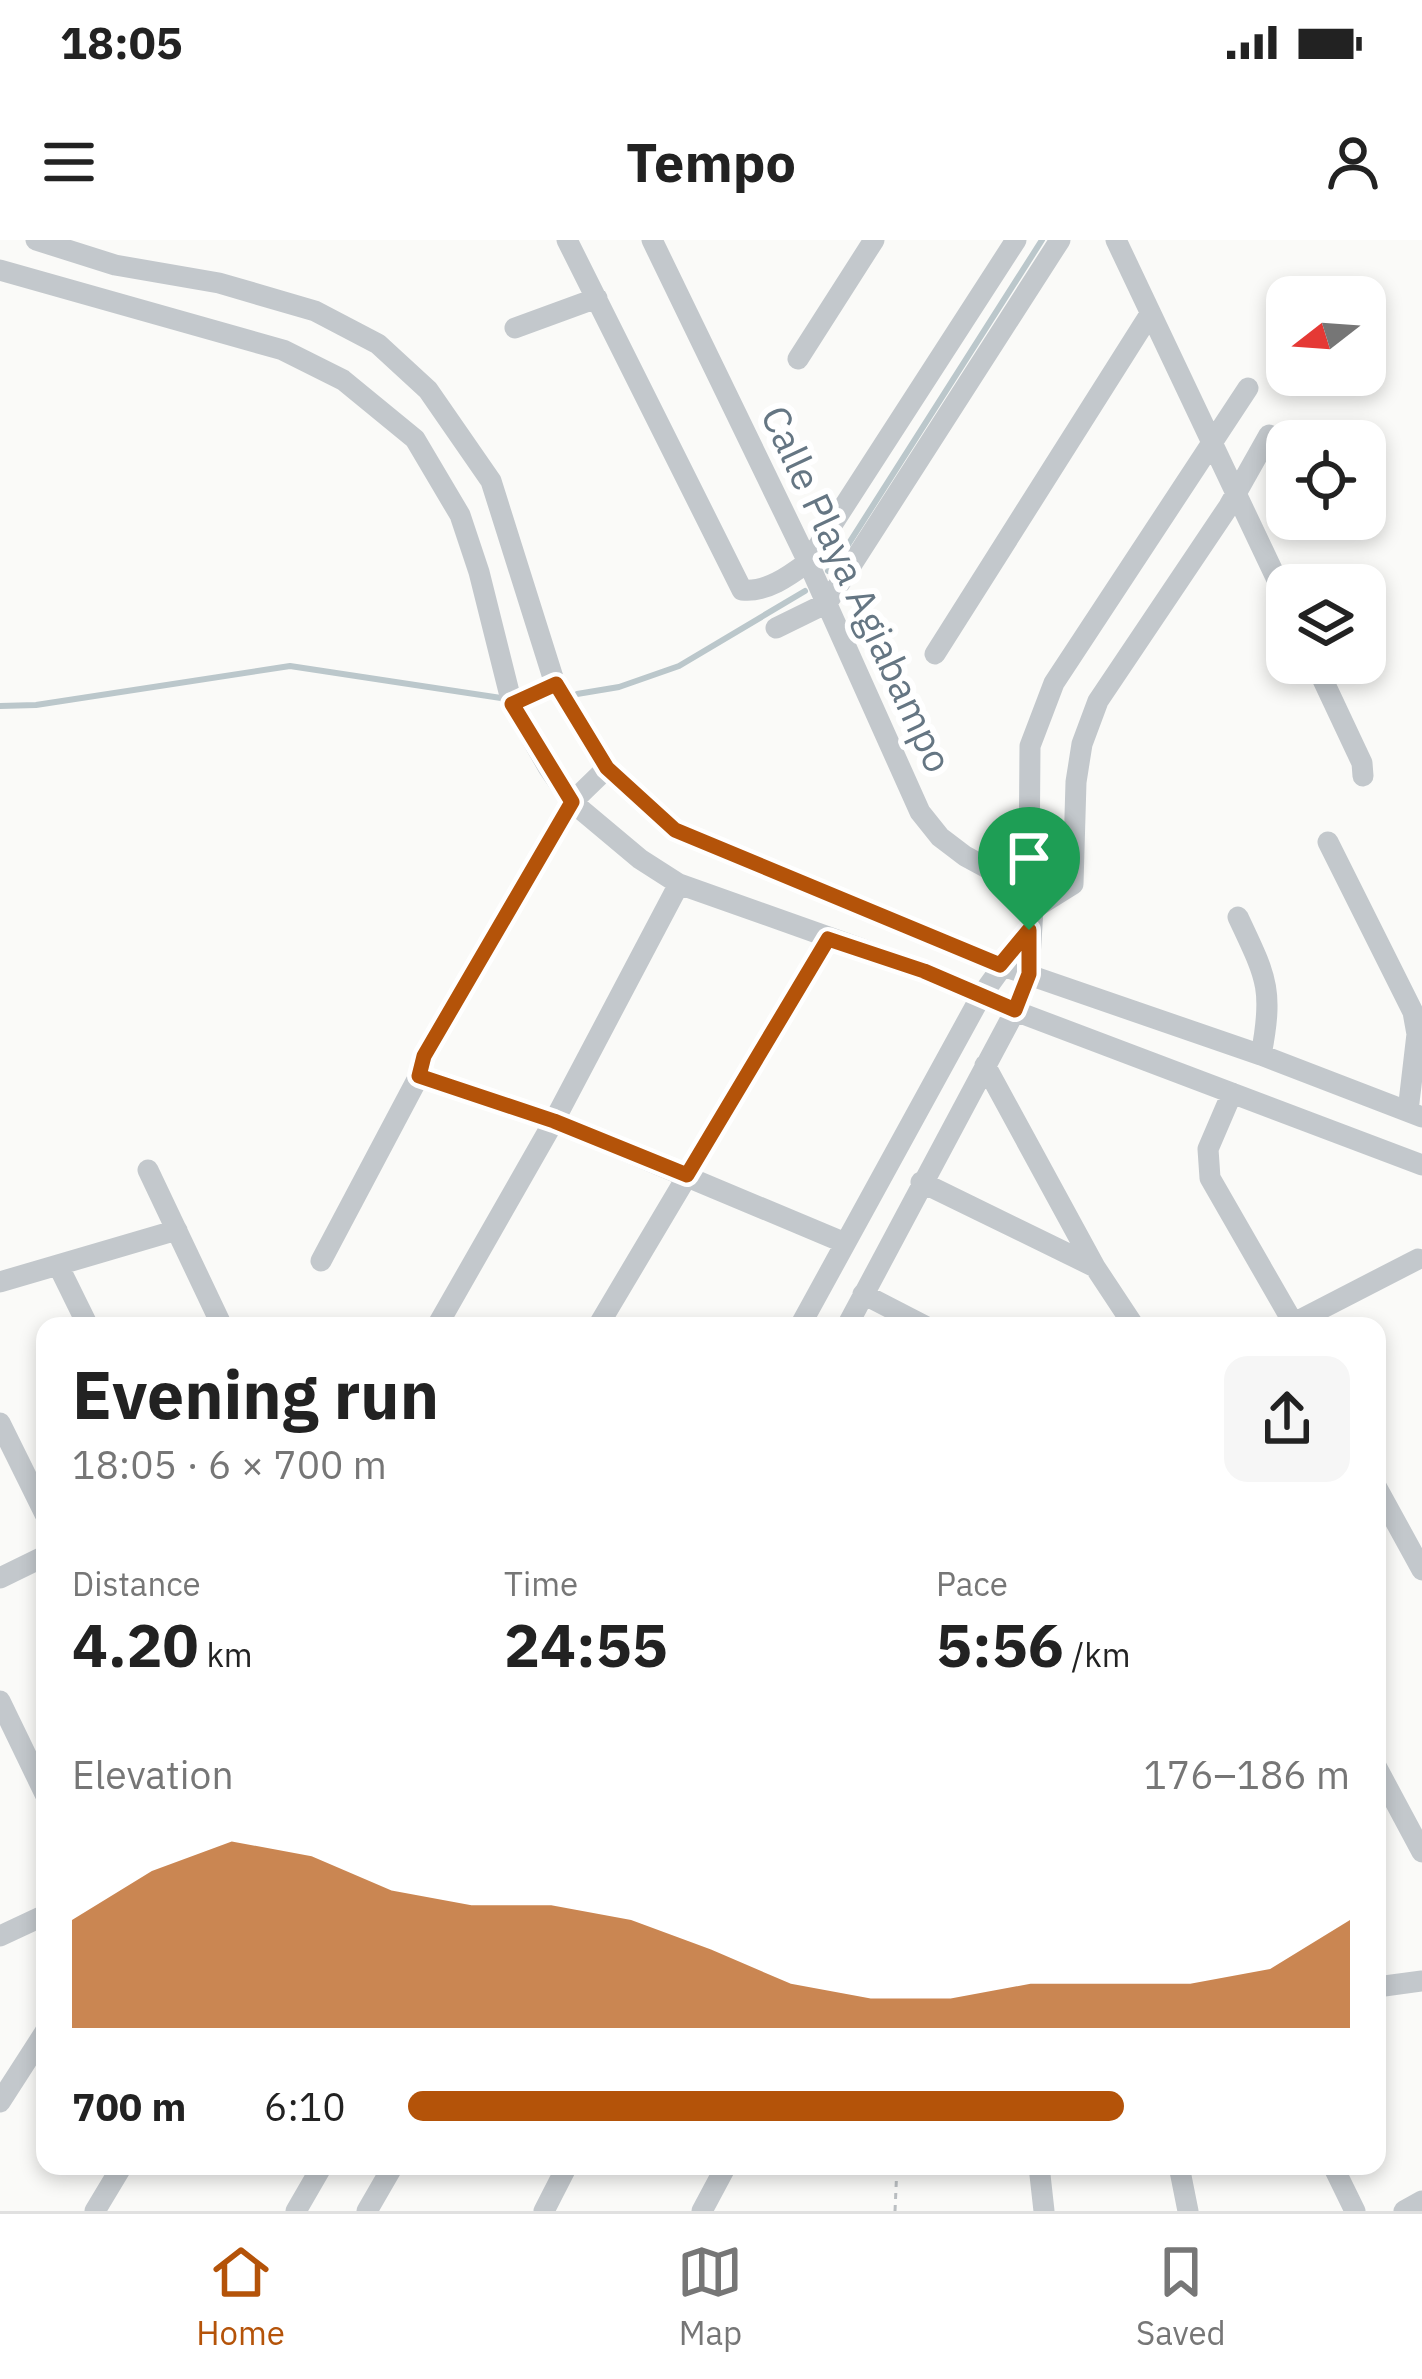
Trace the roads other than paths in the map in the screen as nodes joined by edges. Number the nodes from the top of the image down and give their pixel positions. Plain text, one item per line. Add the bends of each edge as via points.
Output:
1 (36, 240) edge
2 (567, 240) edge
3 (652, 240) edge
4 (874, 240) edge
5 (1016, 240) edge
6 (1060, 240) edge
7 (1116, 240) edge
8 (0, 270) edge
9 (597, 298) junction
10 (1150, 314) junction
11 (515, 328) dead end
12 (798, 359) dead end
13 (1248, 388) dead end
14 (1266, 440) edge
15 (1213, 442) junction
16 (1237, 491) junction
17 (808, 562) junction
18 (1270, 564) edge
19 (827, 603) junction
20 (776, 628) dead end
21 (935, 654) dead end
22 (556, 684) junction
23 (1325, 684) edge
24 (512, 704) junction
25 (607, 768) junction
26 (1363, 776) dead end
27 (572, 802) junction
28 (1328, 842) dead end
29 (680, 884) junction
30 (1028, 910) junction
31 (1238, 916) dead end
32 (828, 939) junction
33 (1000, 965) junction
34 (1029, 974) junction
35 (981, 996) junction
36 (1015, 1010) junction
37 (1261, 1055) junction
38 (985, 1065) junction
39 (419, 1076) junction
40 (1232, 1093) junction
41 (1415, 1114) edge
42 (554, 1121) junction
43 (1422, 1166) edge
44 (148, 1169) dead end
45 (687, 1175) junction
46 (921, 1182) junction
47 (177, 1230) junction
48 (845, 1243) junction
49 (1421, 1254) edge
50 (321, 1261) dead end
51 (58, 1265) junction
52 (1095, 1267) junction
53 (0, 1282) edge
54 (863, 1294) junction
55 (84, 1317) edge
56 (218, 1317) edge
57 (442, 1317) edge
58 (603, 1317) edge
59 (805, 1317) edge
60 (852, 1317) edge
61 (908, 1317) edge
62 (1128, 1317) edge
63 (1288, 1317) edge
64 (1307, 1317) edge
65 (0, 1423) edge
66 (36, 1496) edge
67 (1386, 1504) edge
68 (36, 1560) edge
69 (1422, 1570) edge
70 (0, 1578) edge
71 (0, 1702) edge
72 (36, 1776) edge
73 (1386, 1785) edge
74 (1422, 1852) edge
75 (36, 1919) edge
76 (0, 1936) edge
77 (1422, 1981) edge
78 (1386, 1986) edge
79 (36, 2046) edge
80 (0, 2102) edge
81 (116, 2175) edge
82 (317, 2175) edge
83 (388, 2175) edge
84 (563, 2175) edge
85 (721, 2175) edge
86 (1040, 2175) edge
87 (1181, 2175) edge
88 (1337, 2175) edge
89 (1422, 2201) edge
90 (94, 2211) edge
91 (296, 2211) edge
92 (367, 2211) edge
93 (544, 2211) edge
94 (702, 2211) edge
95 (1044, 2211) edge
96 (1188, 2211) edge
97 (1355, 2211) edge
98 (1404, 2211) edge

1 - 22 street via 315,311 378,344 428,390 491,481
2 - 9 street
3 - 17 street, Calle Playa Agiabampo
4 - 12 street
5 - 17 street
6 - 19 street
7 - 10 street
8 - 24 street via 261,343 343,380 415,439 460,515
9 - 11 street
9 - 17 street via 742,590 769,586
10 - 15 street
10 - 21 street
13 - 15 street
14 - 16 street
15 - 16 street
15 - 30 street via 1046,700 1030,746
16 - 18 street
16 - 30 street via 1098,701 1076,782 1072,884
17 - 19 street, Calle Playa Agiabampo
19 - 20 street
19 - 30 street, Calle Playa Agiabampo via 920,812
22 - 24 street
22 - 25 street
23 - 26 street
24 - 27 street
25 - 27 street
25 - 33 street via 675,830
27 - 29 street
27 - 39 street
28 - 41 street via 1414,1012
29 - 32 street
29 - 42 street
30 - 33 street
30 - 34 street
31 - 37 street via 1269,991
32 - 35 street
32 - 45 street
33 - 34 street
33 - 35 street
34 - 36 street
34 - 37 street
35 - 36 street
35 - 48 street
36 - 38 street
36 - 40 street
37 - 41 street
38 - 46 street
38 - 52 street
39 - 42 street
39 - 50 street
40 - 43 street
40 - 63 street via 1208,1149 1210,1178
42 - 45 street
42 - 57 street
44 - 47 street
45 - 48 street
45 - 58 street
46 - 52 street
46 - 54 street
47 - 51 street
47 - 56 street
48 - 59 street
49 - 64 street
51 - 53 street
51 - 55 street
52 - 62 street
54 - 60 street
54 - 61 street
65 - 66 street
67 - 69 street
68 - 70 street
71 - 72 street
73 - 74 street
75 - 76 street
77 - 78 street
79 - 80 street
81 - 90 street
82 - 91 street
83 - 92 street
84 - 93 street
85 - 94 street
86 - 95 street
87 - 96 street
88 - 97 street
89 - 98 street

